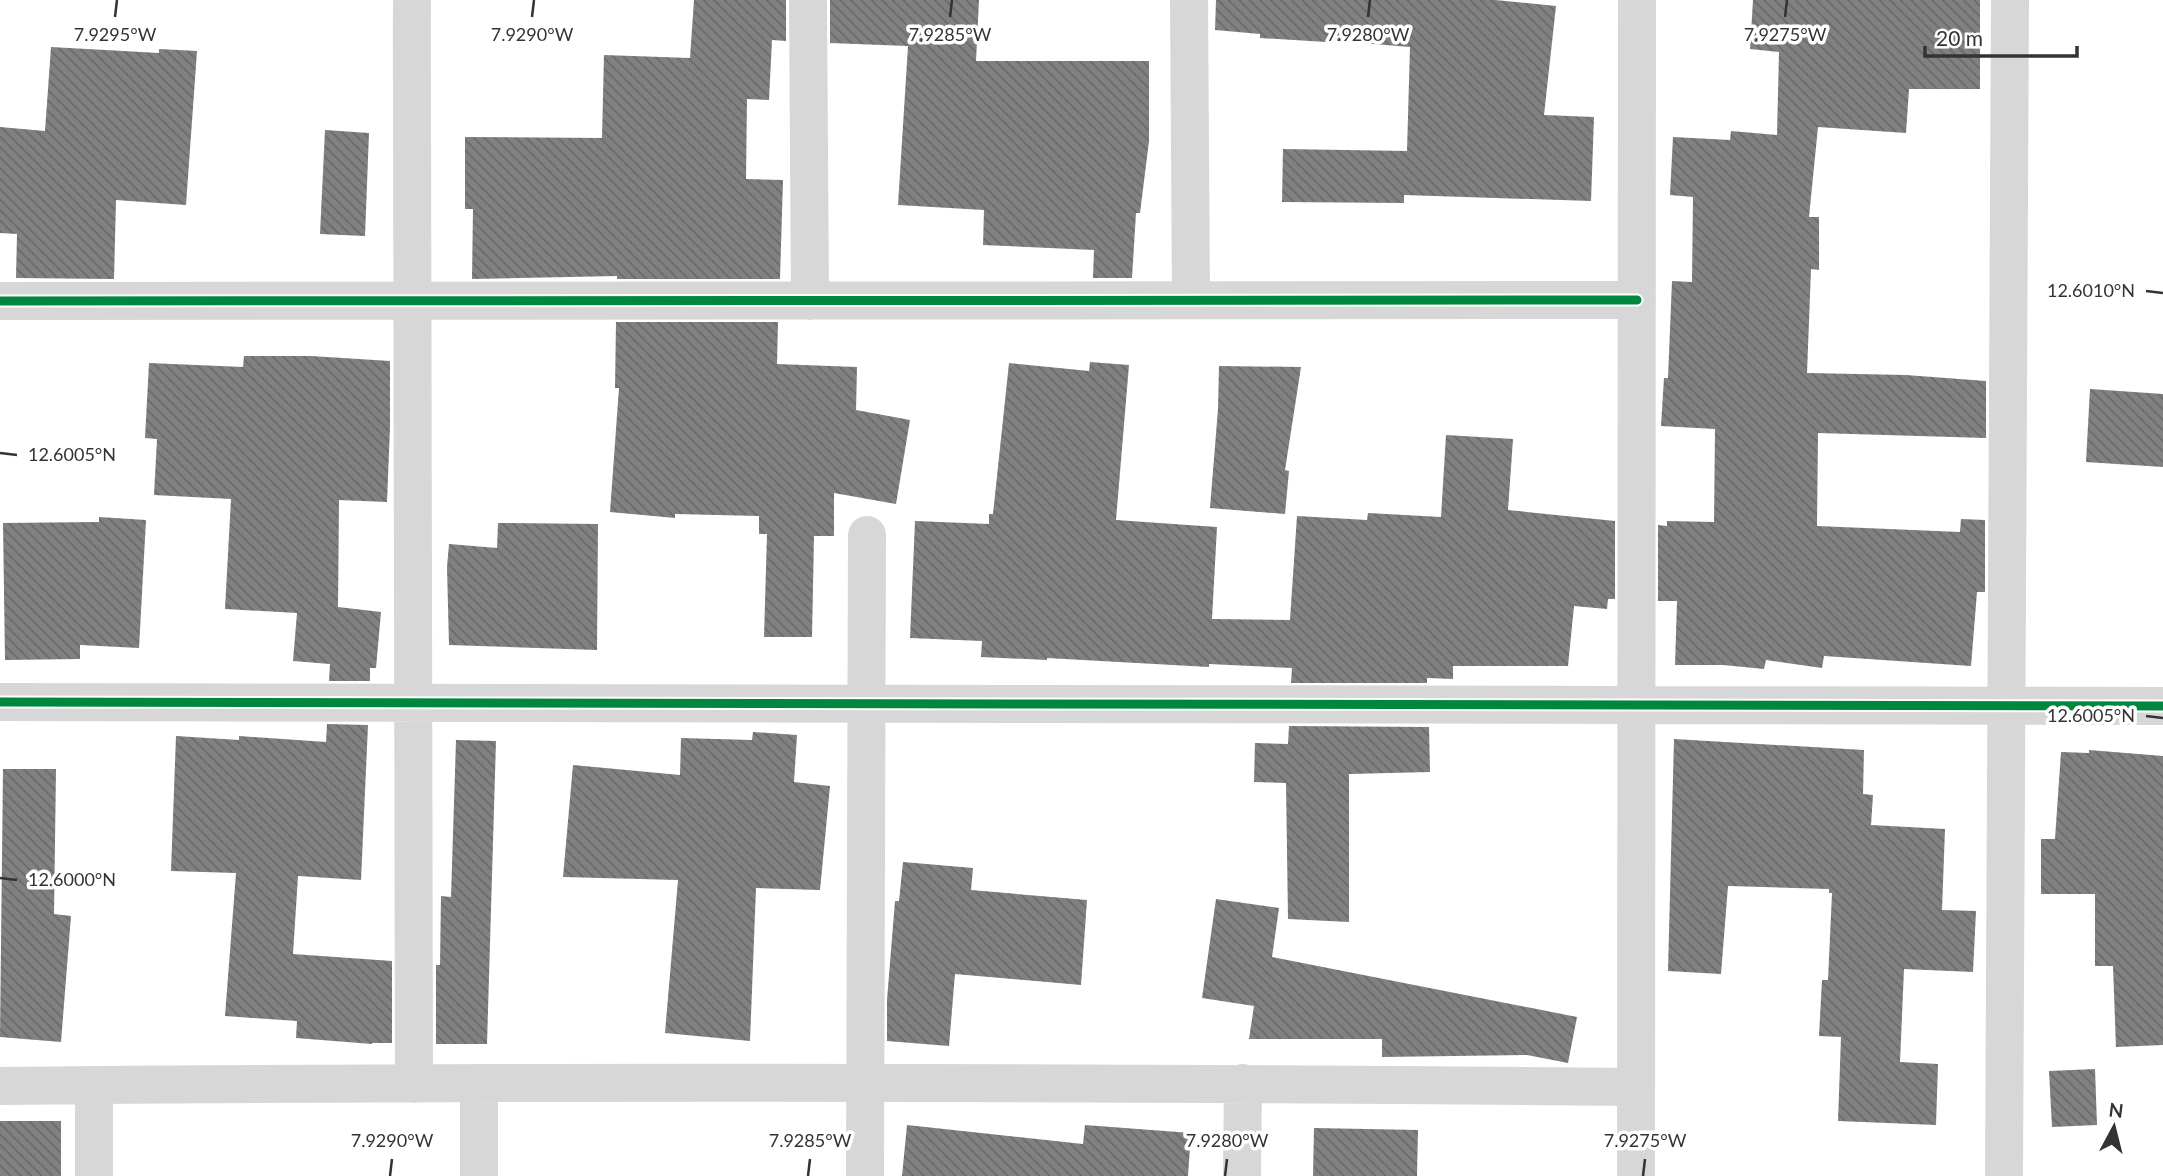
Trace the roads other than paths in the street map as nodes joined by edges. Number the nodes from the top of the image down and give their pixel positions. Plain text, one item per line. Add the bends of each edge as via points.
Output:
1 (412, 0) edge
2 (808, 0) edge
3 (1189, 0) edge
4 (1637, 0) edge
5 (2010, 0) edge
6 (1191, 300) junction
7 (1637, 300) junction
8 (0, 301) edge
9 (810, 301) junction
10 (411, 302) junction
11 (867, 535) dead end
12 (0, 702) edge
13 (415, 703) junction
14 (867, 704) junction
15 (1636, 705) junction
16 (2006, 706) junction
17 (2163, 706) edge
18 (479, 1083) junction
19 (866, 1083) junction
20 (1243, 1083) junction
21 (414, 1084) junction
22 (94, 1085) junction
23 (0, 1086) edge
24 (1636, 1087) junction
25 (94, 1176) edge
26 (479, 1176) edge
27 (865, 1176) edge
28 (1242, 1176) edge
29 (1636, 1176) edge
30 (2004, 1176) edge

1 - 10 street
2 - 9 street
3 - 6 street
4 - 7 street
5 - 16 street
6 - 7 street
6 - 9 street
7 - 15 street
8 - 10 street
9 - 10 street
10 - 13 street
11 - 14 street
12 - 13 street
13 - 14 street
13 - 21 street
14 - 15 street
14 - 19 street
15 - 16 street
15 - 24 street
16 - 17 street
16 - 30 street
18 - 19 street
18 - 21 street
18 - 26 street
19 - 20 street
19 - 27 street
20 - 24 street
20 - 28 street
21 - 22 street
22 - 23 street
22 - 25 street
24 - 29 street

